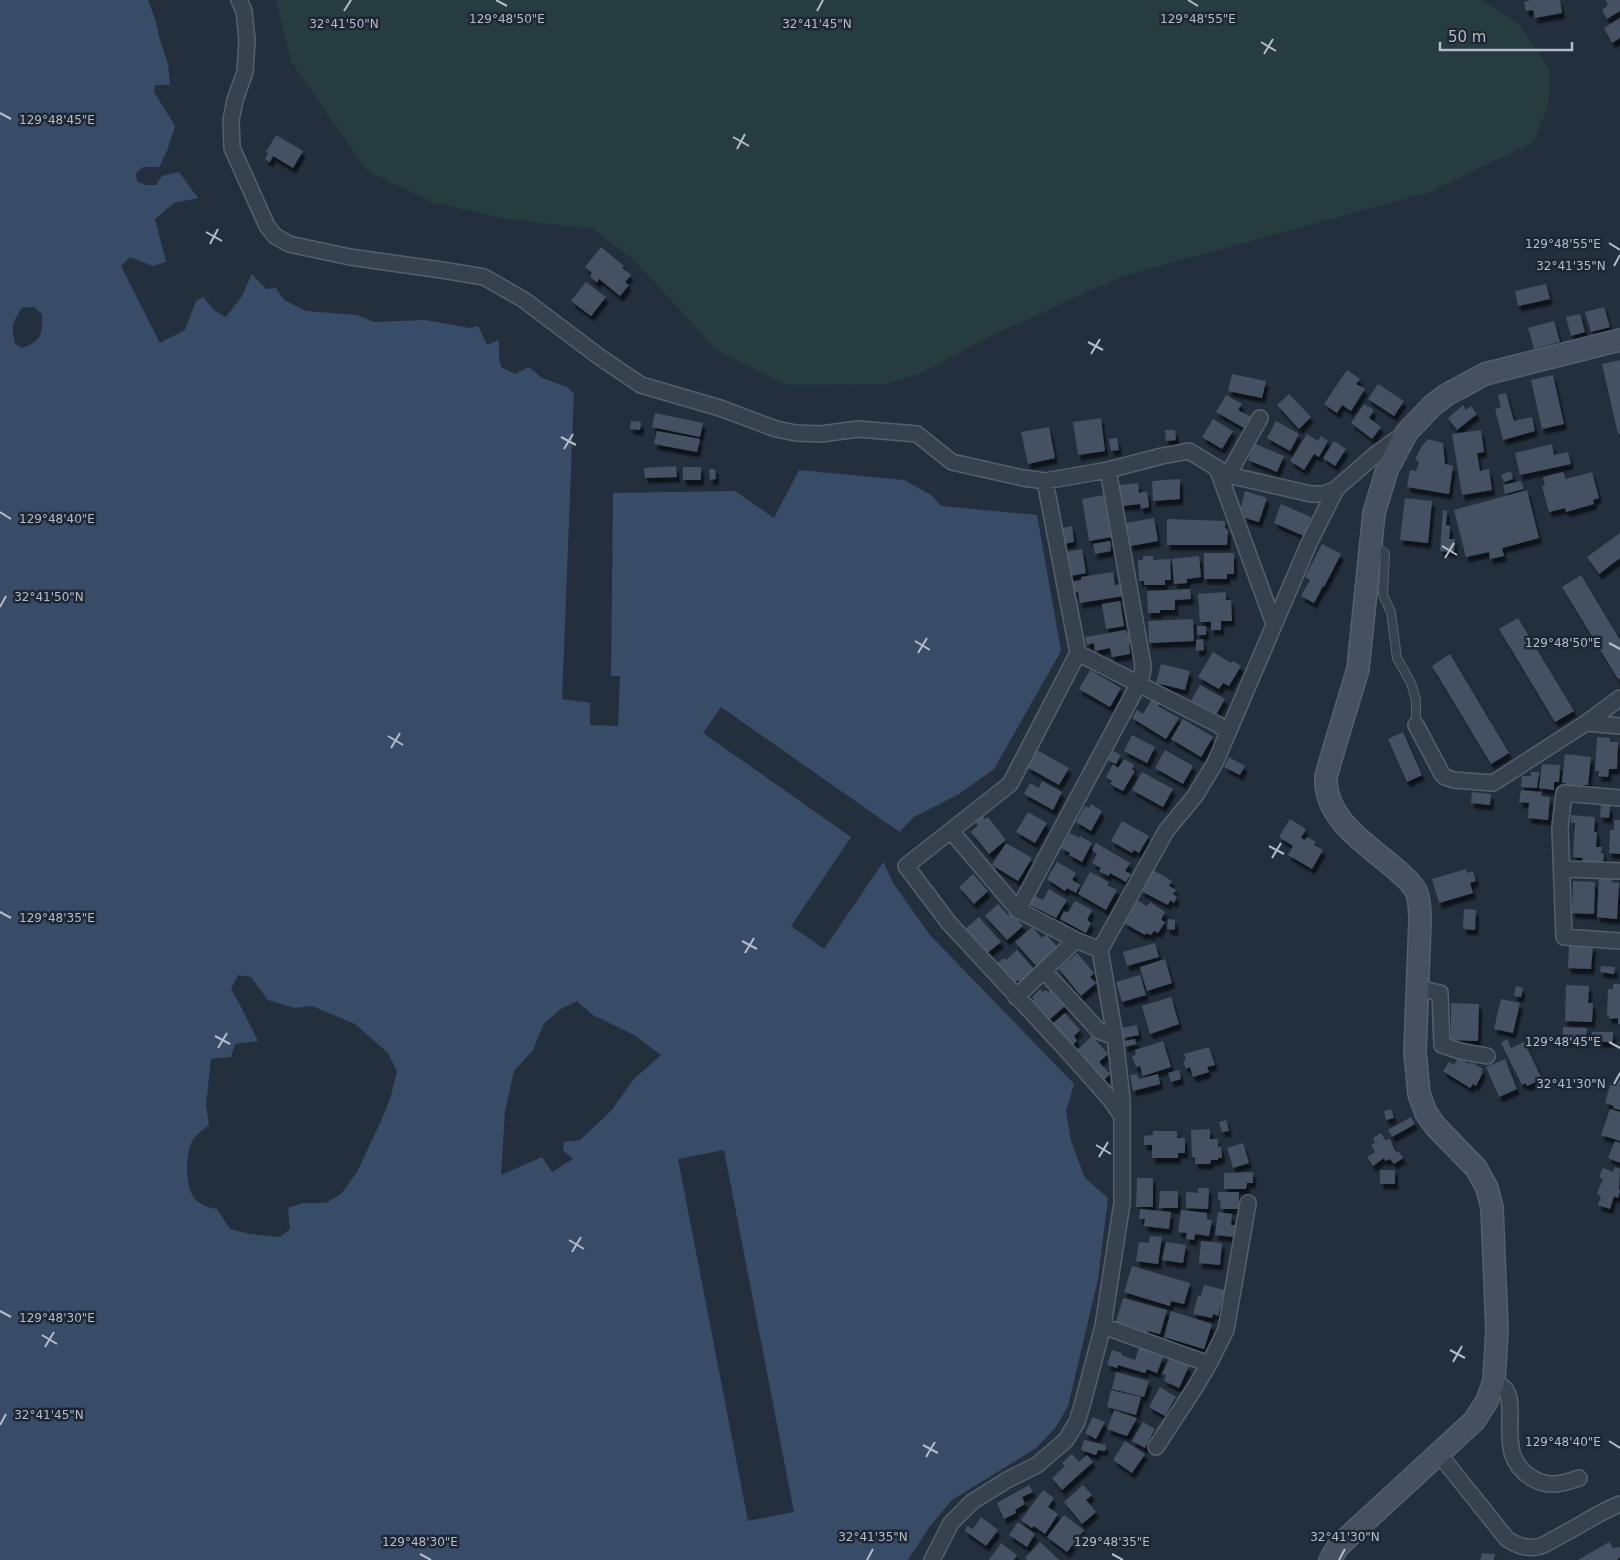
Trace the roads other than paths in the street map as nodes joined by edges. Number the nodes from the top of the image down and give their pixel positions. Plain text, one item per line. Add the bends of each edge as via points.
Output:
1 (240, 0) edge
2 (1620, 340) edge
3 (1260, 418) dead end
4 (1407, 432) junction
5 (1108, 470) junction
6 (1222, 472) junction
7 (1045, 481) junction
8 (1336, 489) junction
9 (1371, 545) junction
10 (1274, 624) junction
11 (1078, 653) junction
12 (1138, 685) junction
13 (1620, 698) edge
14 (1586, 723) junction
15 (1416, 725) joint
16 (1620, 726) edge
17 (1228, 732) junction
18 (1620, 798) edge
19 (951, 831) junction
20 (1562, 868) junction
21 (1620, 872) edge
22 (1018, 910) junction
23 (1076, 940) junction
24 (1620, 941) edge
25 (1100, 950) junction
26 (1044, 971) junction
27 (1418, 988) junction
28 (1016, 997) junction
29 (1115, 1037) junction
30 (1487, 1056) dead end
31 (1122, 1116) junction
32 (1248, 1203) dead end
33 (1103, 1326) junction
34 (1209, 1364) junction
35 (1494, 1381) junction
36 (1156, 1446) dead end
37 (1439, 1454) junction
38 (1579, 1478) dead end
39 (1620, 1504) edge
40 (932, 1560) edge
41 (1330, 1560) edge

1 - 7 street via 247,40 245,72 231,120 232,148 267,226 275,236 289,244 350,257 484,277 524,300 641,385 713,405 776,429 821,434 858,429 917,434 952,462
2 - 4 street via 1485,374 1446,395
3 - 6 street
4 - 8 street
4 - 9 street via 1380,489
5 - 6 street via 1189,452
5 - 7 street
5 - 12 street via 1143,665
6 - 8 street via 1311,494 1324,494
6 - 10 street
7 - 11 street
8 - 10 street
9 - 15 lane via 1385,553 1383,595 1391,612 1397,658 1416,700
9 - 27 street via 1358,669 1326,777 1328,792 1341,822 1403,876 1416,892 1420,908
10 - 17 street
11 - 12 street
11 - 19 street via 1010,784
12 - 17 street
12 - 22 street
13 - 14 street
14 - 15 street via 1493,783 1454,780 1442,774
14 - 16 street
17 - 25 street via 1196,796 1166,831
18 - 20 street via 1564,793 1560,828
19 - 22 street
19 - 28 street via 906,866 948,923
20 - 21 street
20 - 24 street via 1564,937
22 - 23 street
23 - 25 street
23 - 26 street
25 - 29 street
26 - 28 street
26 - 29 street via 1099,1031
27 - 30 street via 1440,993 1442,1045
27 - 35 street via 1415,1052 1418,1094 1436,1127 1476,1168 1487,1188 1492,1208 1497,1330
28 - 31 street
29 - 31 street
31 - 33 street via 1122,1203
32 - 34 street via 1226,1330
33 - 34 street
33 - 40 street via 1077,1422 1066,1440 1037,1465 972,1502 952,1523
34 - 36 street
35 - 37 street via 1487,1401 1474,1421
35 - 38 street via 1508,1394 1511,1450 1519,1468 1533,1479 1550,1485
37 - 39 street via 1507,1539 1515,1544 1538,1547
37 - 41 street via 1347,1538

